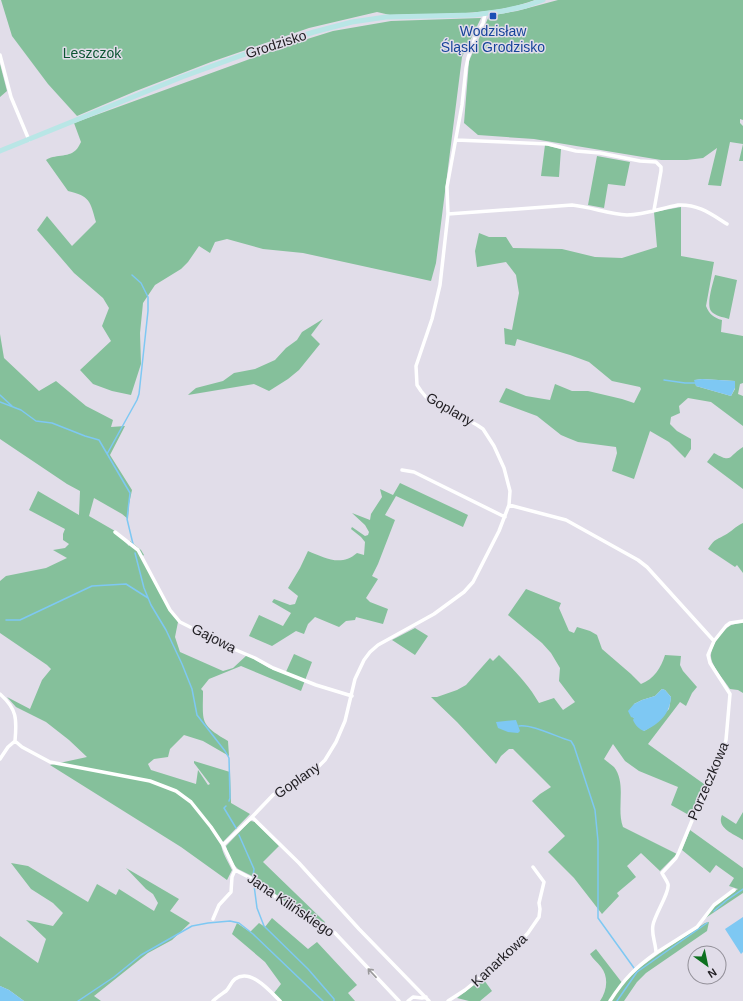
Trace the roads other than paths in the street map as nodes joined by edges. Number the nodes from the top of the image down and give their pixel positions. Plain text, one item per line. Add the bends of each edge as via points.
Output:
1 (543, 0) edge
2 (485, 14) junction
3 (0, 55) edge
4 (29, 140) junction
5 (456, 140) junction
6 (0, 152) edge
7 (654, 210) junction
8 (448, 214) junction
9 (727, 224) dead end
10 (402, 470) dead end
11 (509, 505) junction
12 (505, 517) junction
13 (115, 532) dead end
14 (743, 621) edge
15 (714, 641) junction
16 (0, 694) edge
17 (352, 696) junction
18 (15, 741) junction
19 (0, 759) edge
20 (252, 817) junction
21 (223, 845) junction
22 (533, 867) dead end
23 (235, 870) junction
24 (734, 890) dead end
25 (214, 920) dead end
26 (656, 953) junction
27 (426, 997) junction
28 (214, 1001) edge
29 (280, 1001) edge
30 (398, 1001) edge
31 (408, 1001) edge
32 (429, 1001) edge
33 (448, 1001) edge
34 (610, 1001) edge

1 - 2 street, Grodzisko
2 - 4 street, Grodzisko via 386,17 334,26 226,60 154,87
2 - 5 street via 467,63
3 - 4 street via 11,97
4 - 6 street, Grodzisko
5 - 7 street via 548,144 583,152 656,162 661,171
5 - 8 street via 447,187
7 - 8 street via 629,215 560,205
7 - 9 street via 687,204 704,210
8 - 11 street, Goplany via 440,286 432,319 417,358 418,384 426,397 478,425 487,435 504,468 510,491
10 - 12 street via 414,472
11 - 12 street, Goplany
11 - 15 street via 566,520 638,560
12 - 17 street, Goplany via 469,587 434,614 370,652 355,679
13 - 17 street, Gajowa via 138,550 170,610 180,622 273,668
14 - 15 street, Porzeczkowa via 730,623
15 - 26 street, Porzeczkowa via 708,658 730,694 726,740 679,852 662,873 668,884 653,923
16 - 18 street via 15,713
17 - 20 street, Goplany via 345,721 325,760 273,796
18 - 19 street
18 - 21 street, Jana Kilińskiego via 50,762 150,780 176,791 191,802
20 - 21 street, Goplany
20 - 27 street
21 - 23 street, Jana Kilińskiego
22 - 33 street, Kanarkowa via 544,882 539,903 540,913 535,923 503,959
23 - 25 street via 231,892 219,905
30 -> 23 street, Jana Kilińskiego via 329,928 288,906 256,881
24 - 26 street via 714,905 697,927
26 - 34 street via 624,980
27 - 31 street via 413,997
27 - 32 street
28 - 29 street via 227,990 232,981 244,976 254,979

